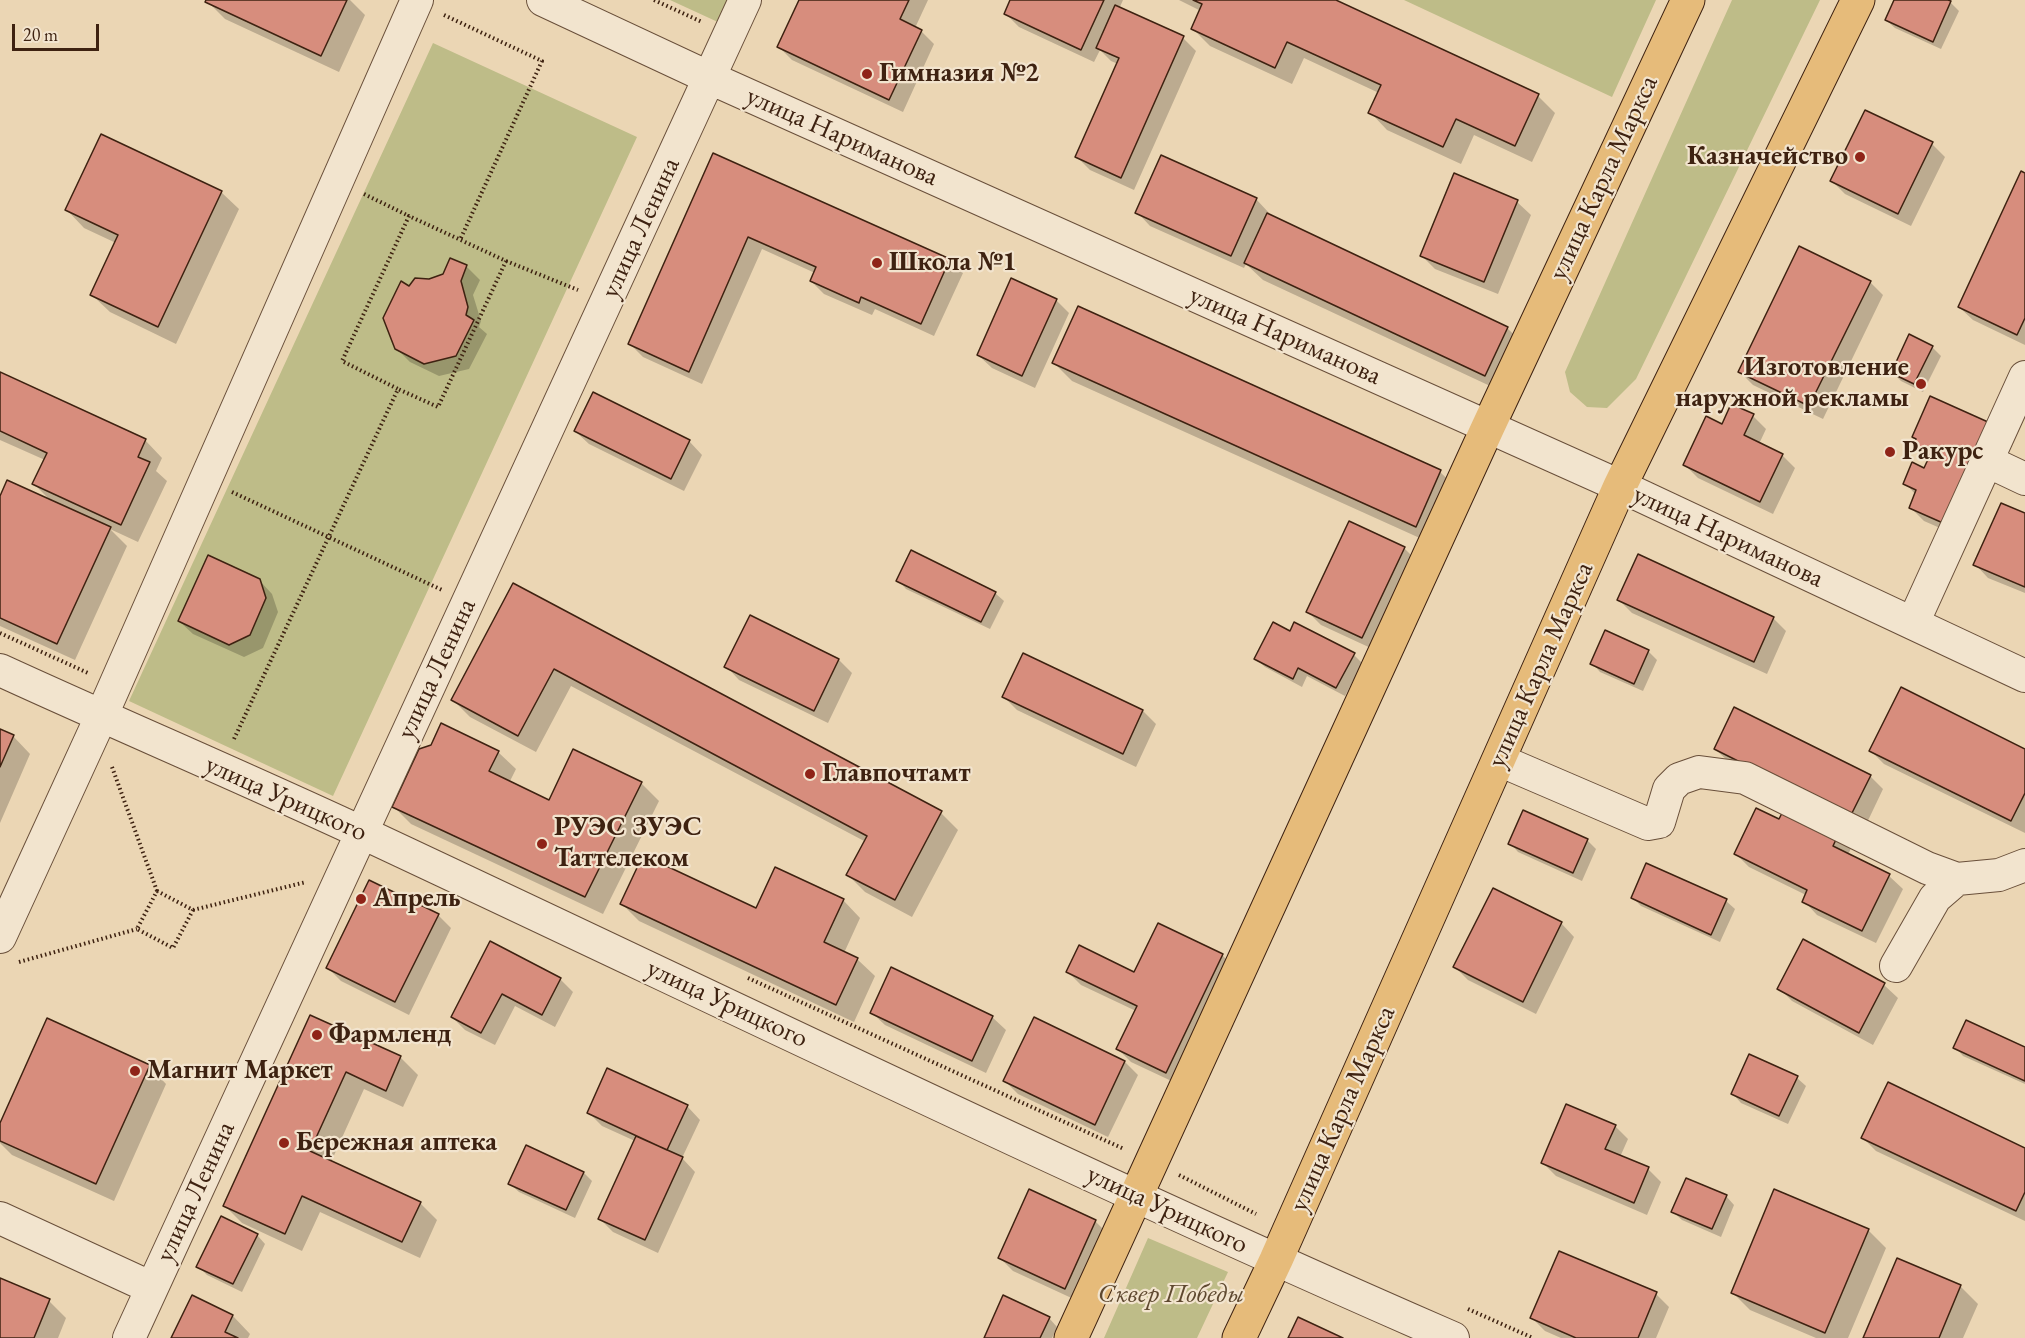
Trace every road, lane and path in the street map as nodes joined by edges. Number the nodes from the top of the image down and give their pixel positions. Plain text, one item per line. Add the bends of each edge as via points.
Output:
1 (543, 0) edge
2 (654, 0) edge
3 (745, 0) edge
4 (1688, 0) edge
5 (1858, 0) edge
6 (416, 1) edge
7 (729, 35) junction
8 (710, 78) junction
9 (337, 181) junction
10 (409, 216) junction
11 (460, 240) junction
12 (506, 261) junction
13 (607, 302) junction
14 (2025, 377) edge
15 (398, 389) junction
16 (1488, 427) junction
17 (1986, 462) junction
18 (2025, 479) edge
19 (205, 480) junction
20 (1620, 486) junction
21 (329, 537) junction
22 (468, 602) junction
23 (1913, 623) junction
24 (0, 633) edge
25 (0, 670) edge
26 (2025, 676) edge
27 (115, 685) junction
28 (113, 722) junction
29 (224, 734) dead end
30 (1499, 760) junction
31 (361, 832) junction
32 (2025, 865) edge
33 (342, 874) junction
34 (1957, 879) junction
35 (157, 891) junction
36 (193, 910) junction
37 (136, 928) junction
38 (6, 950) edge
39 (1896, 966) dead end
40 (741, 975) dead end
41 (1152, 1162) junction
42 (1136, 1196) junction
43 (0, 1218) edge
44 (1289, 1231) junction
45 (1276, 1260) junction
46 (152, 1288) junction
47 (1459, 1305) dead end
48 (129, 1338) edge
49 (1071, 1338) edge
50 (1239, 1338) edge
51 (1453, 1338) edge
52 (1533, 1338) edge

1 - 8 street, улица Нариманова
2 - 7 path
3 - 7 street, улица Ленина
4 - 16 main road, улица Карла Маркса
5 - 20 main road, улица Карла Маркса
6 - 9 street
6 - 11 path via 542,61
7 - 8 street, улица Ленина
8 - 13 street, улица Ленина
8 - 16 street, улица Нариманова
9 - 10 path
9 - 19 street
10 - 11 path
10 - 15 path via 342,361
11 - 12 path
12 - 13 path
12 - 15 path via 438,407
13 - 22 street, улица Ленина
14 - 17 street
15 - 21 path
16 - 20 street, улица Нариманова
16 - 41 main road, улица Карла Маркса
17 - 18 street
17 - 23 street
19 - 21 path
19 - 27 street
20 - 23 street, улица Нариманова
20 - 30 main road, улица Карла Маркса
21 - 22 path
21 - 29 path via 234,739
22 - 31 street, улица Ленина
23 - 26 street, улица Нариманова
24 - 27 path
25 - 28 street, улица Урицкого
27 - 28 street
28 - 31 street, улица Урицкого
28 - 35 path via 111,767
28 - 38 street
30 - 34 street via 1648,824 1659,822 1669,789 1679,779 1699,772 1745,778
30 - 44 main road, улица Карла Маркса
31 - 33 street, улица Ленина
31 - 42 street, улица Урицкого
32 - 34 street via 1999,875
33 - 36 path
33 - 46 street, улица Ленина
34 - 39 street via 1935,898
35 - 36 path
35 - 37 path
36 - 37 path via 173,948
37 - 38 path
40 - 41 path
41 - 42 main road, улица Карла Маркса
41 - 44 path
42 - 45 street, улица Урицкого
42 - 49 main road, улица Карла Маркса
43 - 46 street
44 - 45 main road, улица Карла Маркса
45 - 50 main road, улица Карла Маркса
45 - 51 street, улица Урицкого
46 - 48 street, улица Ленина
47 - 52 path

